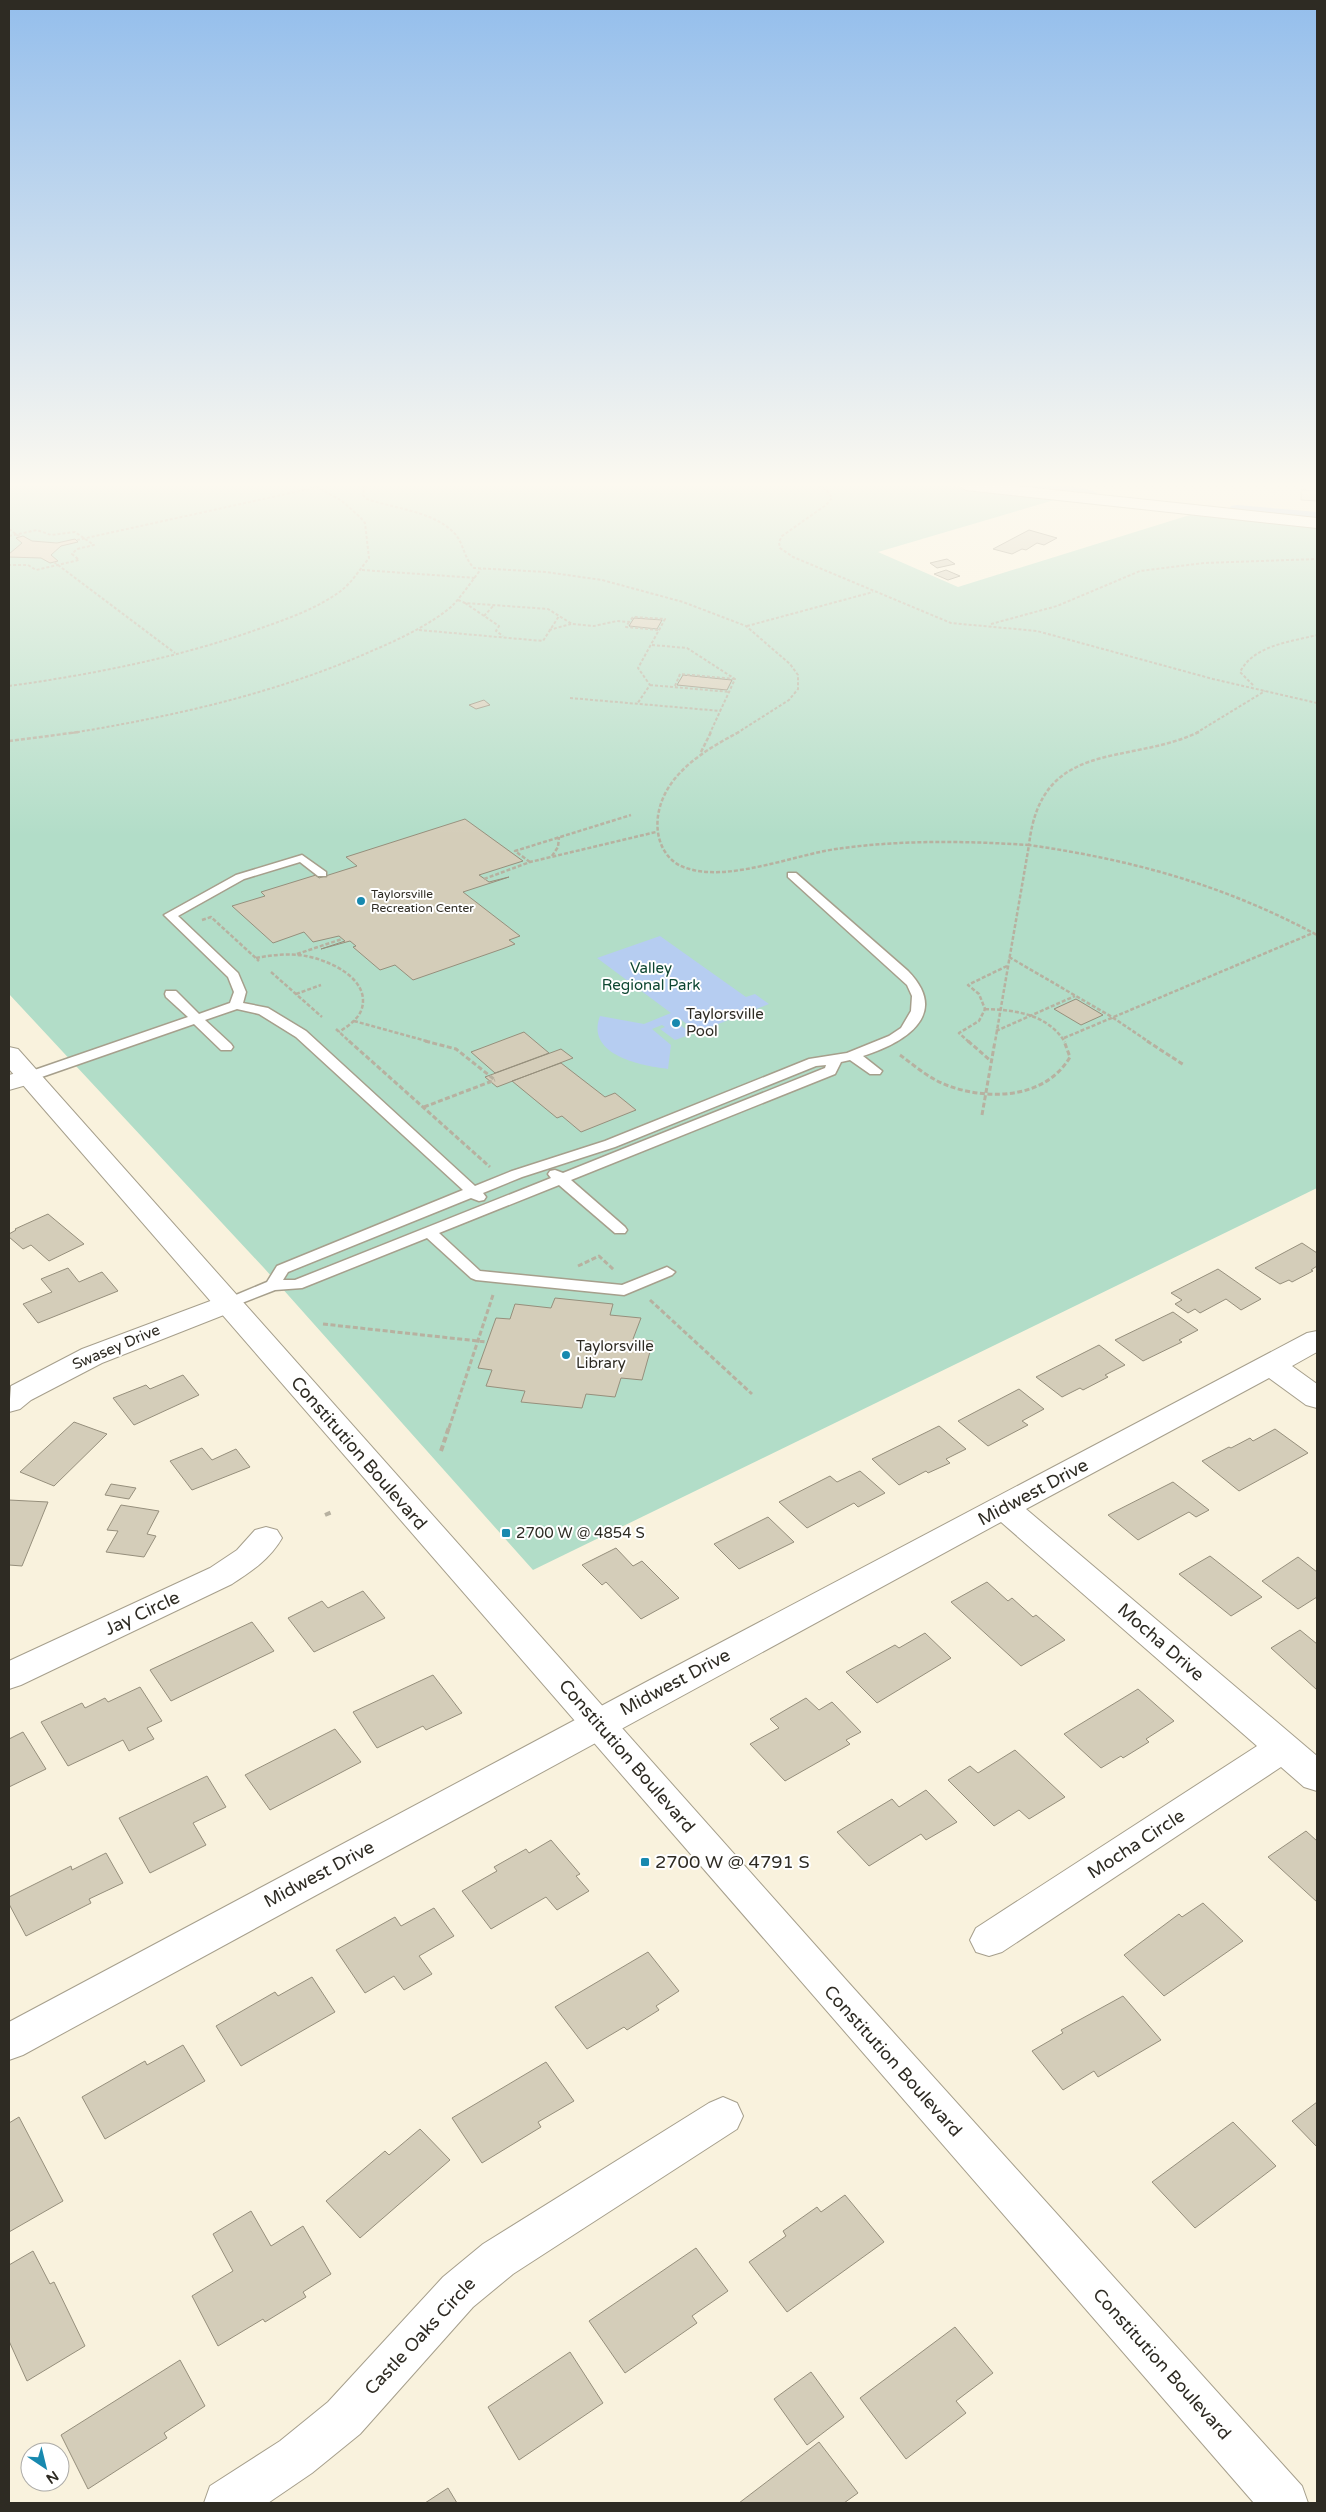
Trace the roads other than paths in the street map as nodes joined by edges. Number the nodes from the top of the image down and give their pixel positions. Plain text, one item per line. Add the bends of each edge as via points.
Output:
1 (322, 874) dead end
2 (792, 875) dead end
3 (171, 994) dead end
4 (236, 1006) junction
5 (198, 1019) junction
6 (226, 1047) dead end
7 (9, 1054) edge
8 (852, 1055) junction
9 (835, 1061) junction
10 (875, 1071) dead end
11 (19, 1080) edge
12 (544, 1164) junction
13 (560, 1178) junction
14 (474, 1192) junction
15 (489, 1207) junction
16 (620, 1230) dead end
17 (429, 1232) junction
18 (667, 1272) dead end
19 (273, 1285) junction
20 (229, 1303) junction
21 (1317, 1340) edge
22 (1271, 1365) junction
23 (13, 1391) edge
24 (1317, 1398) edge
25 (1004, 1508) junction
26 (266, 1538) dead end
27 (9, 1676) edge
28 (598, 1723) junction
29 (1283, 1747) junction
30 (1317, 1777) edge
31 (989, 1940) dead end
32 (9, 2042) edge
33 (723, 2116) dead end
34 (227, 2503) edge
35 (1285, 2503) edge

1 - 4 lane via 302,858 240,877 170,915 234,976 240,992
2 - 8 lane via 896,968 916,989 919,997 917,1014 906,1031 884,1044
3 - 5 lane
4 - 5 lane
4 - 14 lane via 266,1013 301,1034
5 - 6 lane
5 - 11 lane
7 - 11 street, Constitution Boulevard
8 - 9 lane
8 - 10 lane
9 - 12 lane via 814,1062 610,1144
9 - 13 lane via 830,1071
11 - 20 street, Constitution Boulevard
12 - 13 lane
12 - 14 lane
13 - 15 lane
13 - 16 lane
14 - 15 lane
14 - 19 lane via 282,1269
15 - 17 lane
17 - 18 lane via 476,1274 624,1290
17 - 19 lane via 297,1285
19 - 20 lane
20 - 23 street, Swasey Drive via 92,1356
20 - 28 street, Constitution Boulevard
21 - 22 street, Midwest Drive
22 - 24 street
22 - 25 street, Midwest Drive
25 - 28 street, Midwest Drive
25 - 29 street, Mocha Drive
26 - 27 street, Jay Circle via 248,1558 221,1576
28 - 32 street, Midwest Drive
28 - 35 street, Constitution Boulevard
29 - 30 street, Mocha Drive
29 - 31 street, Mocha Circle
33 - 34 street, Castle Oaks Circle via 498,2259 458,2292 344,2418 296,2457

